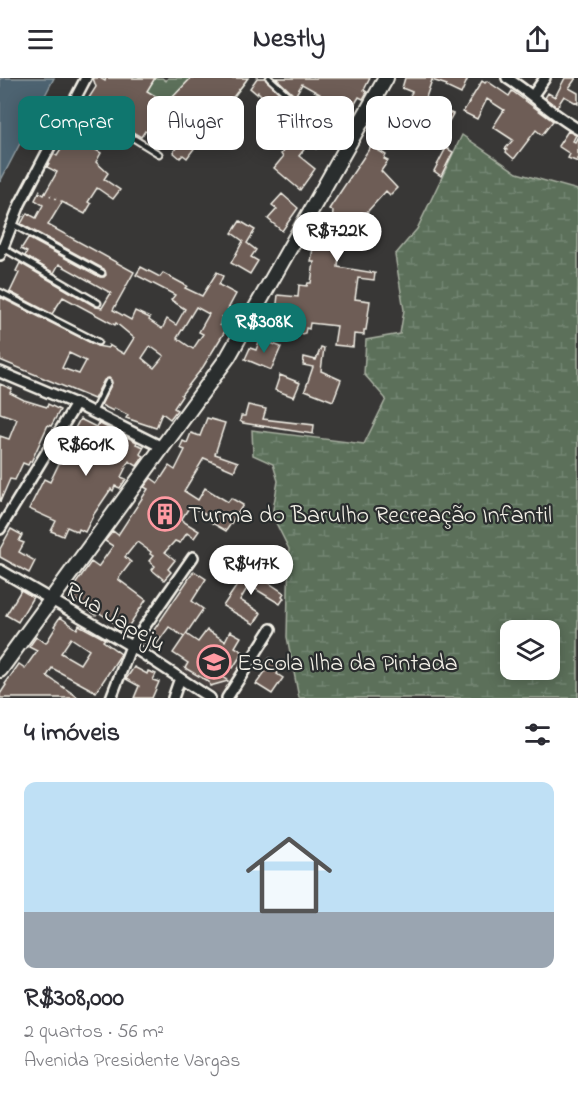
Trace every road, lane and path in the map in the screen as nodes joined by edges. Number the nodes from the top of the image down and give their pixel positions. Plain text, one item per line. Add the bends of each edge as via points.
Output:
1 (86, 78) edge
2 (269, 78) edge
3 (386, 78) edge
4 (507, 78) edge
5 (545, 78) edge
6 (533, 94) junction
7 (77, 96) edge
8 (289, 96) edge
9 (578, 129) edge
10 (135, 139) edge
11 (48, 150) edge
12 (159, 154) dead end
13 (30, 185) junction
14 (71, 206) dead end
15 (11, 224) junction
16 (1, 252) edge
17 (102, 273) dead end
18 (0, 292) edge
19 (98, 303) dead end
20 (98, 342) dead end
21 (0, 372) edge
22 (108, 382) dead end
23 (76, 404) junction
24 (93, 412) junction
25 (162, 447) junction
26 (0, 529) edge
27 (193, 557) dead end
28 (0, 570) edge
29 (52, 599) junction
30 (271, 629) dead end
31 (131, 646) junction
32 (0, 670) edge
33 (180, 678) junction
34 (111, 698) edge
35 (173, 698) edge
36 (210, 698) edge
37 (227, 698) edge

1 - 7 street
2 - 8 lane
3 - 25 street via 233,348
4 - 6 street
5 - 6 street
6 - 9 street via 551,112
10 - 12 lane
11 - 13 street
13 - 14 path
13 - 15 street
15 - 16 street
15 - 17 lane
16 - 19 lane
18 - 20 lane
21 - 23 street
22 - 24 lane
23 - 24 street
23 - 26 street
24 - 25 street
25 - 29 street
27 - 31 street
28 - 29 street, Rua Japeju
29 - 31 street, Rua Japeju
29 - 32 street
30 - 37 street
31 - 33 street, Rua Japeju
31 - 34 street
33 - 35 street
33 - 36 street, Rua Japeju

